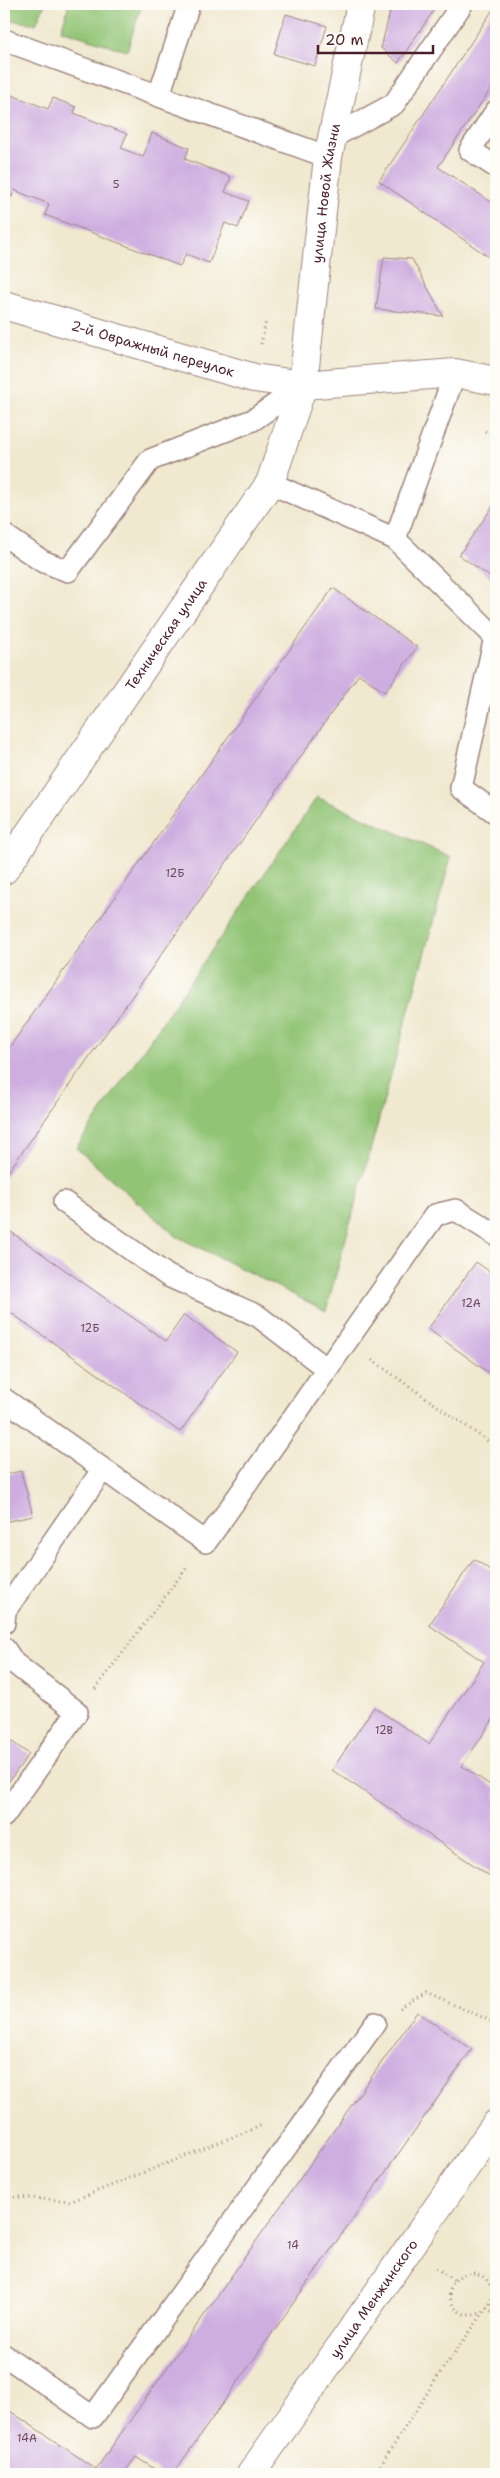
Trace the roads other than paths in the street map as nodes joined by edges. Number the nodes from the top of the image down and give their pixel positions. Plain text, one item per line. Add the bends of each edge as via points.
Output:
1 (188, 4) edge
2 (361, 4) edge
3 (462, 4) edge
4 (4, 40) edge
5 (159, 95) junction
6 (496, 111) edge
7 (330, 148) junction
8 (496, 167) edge
9 (4, 305) edge
10 (455, 373) junction
11 (496, 381) edge
12 (303, 385) junction
13 (270, 483) junction
14 (4, 535) edge
15 (395, 539) junction
16 (496, 813) edge
17 (4, 870) edge
18 (64, 1202) dead end
19 (496, 1235) edge
20 (327, 1369) junction
21 (4, 1399) edge
22 (103, 1469) junction
23 (4, 1623) edge
24 (4, 1648) edge
25 (4, 1816) edge
26 (375, 2024) road end
27 (496, 2124) edge
28 (4, 2355) edge
29 (251, 2474) edge

1 - 5 lane
2 - 7 street, улица Новой Жизни
3 - 7 lane via 394,104
4 - 5 lane
5 - 7 lane
6 - 8 lane via 470,150
7 - 12 street, улица Новой Жизни
9 - 12 street, 2-й Овражный переулок via 254,378
10 - 11 street, 2-й Овражный переулок
10 - 12 street, 2-й Овражный переулок
10 - 15 lane
12 - 13 street, Техническая улица
12 - 14 lane via 253,420 150,460 68,571 42,561
13 - 15 lane
13 - 17 street, Техническая улица
15 - 16 lane via 495,637 461,788
18 - 20 lane via 168,1276 258,1316
19 - 20 lane via 456,1210 435,1216
20 - 22 lane via 206,1542
21 - 22 lane
22 - 23 lane via 5,1612
24 - 25 lane via 14,1663 77,1712
26 - 28 lane via 93,2417
27 - 29 street, улица Менжинского

